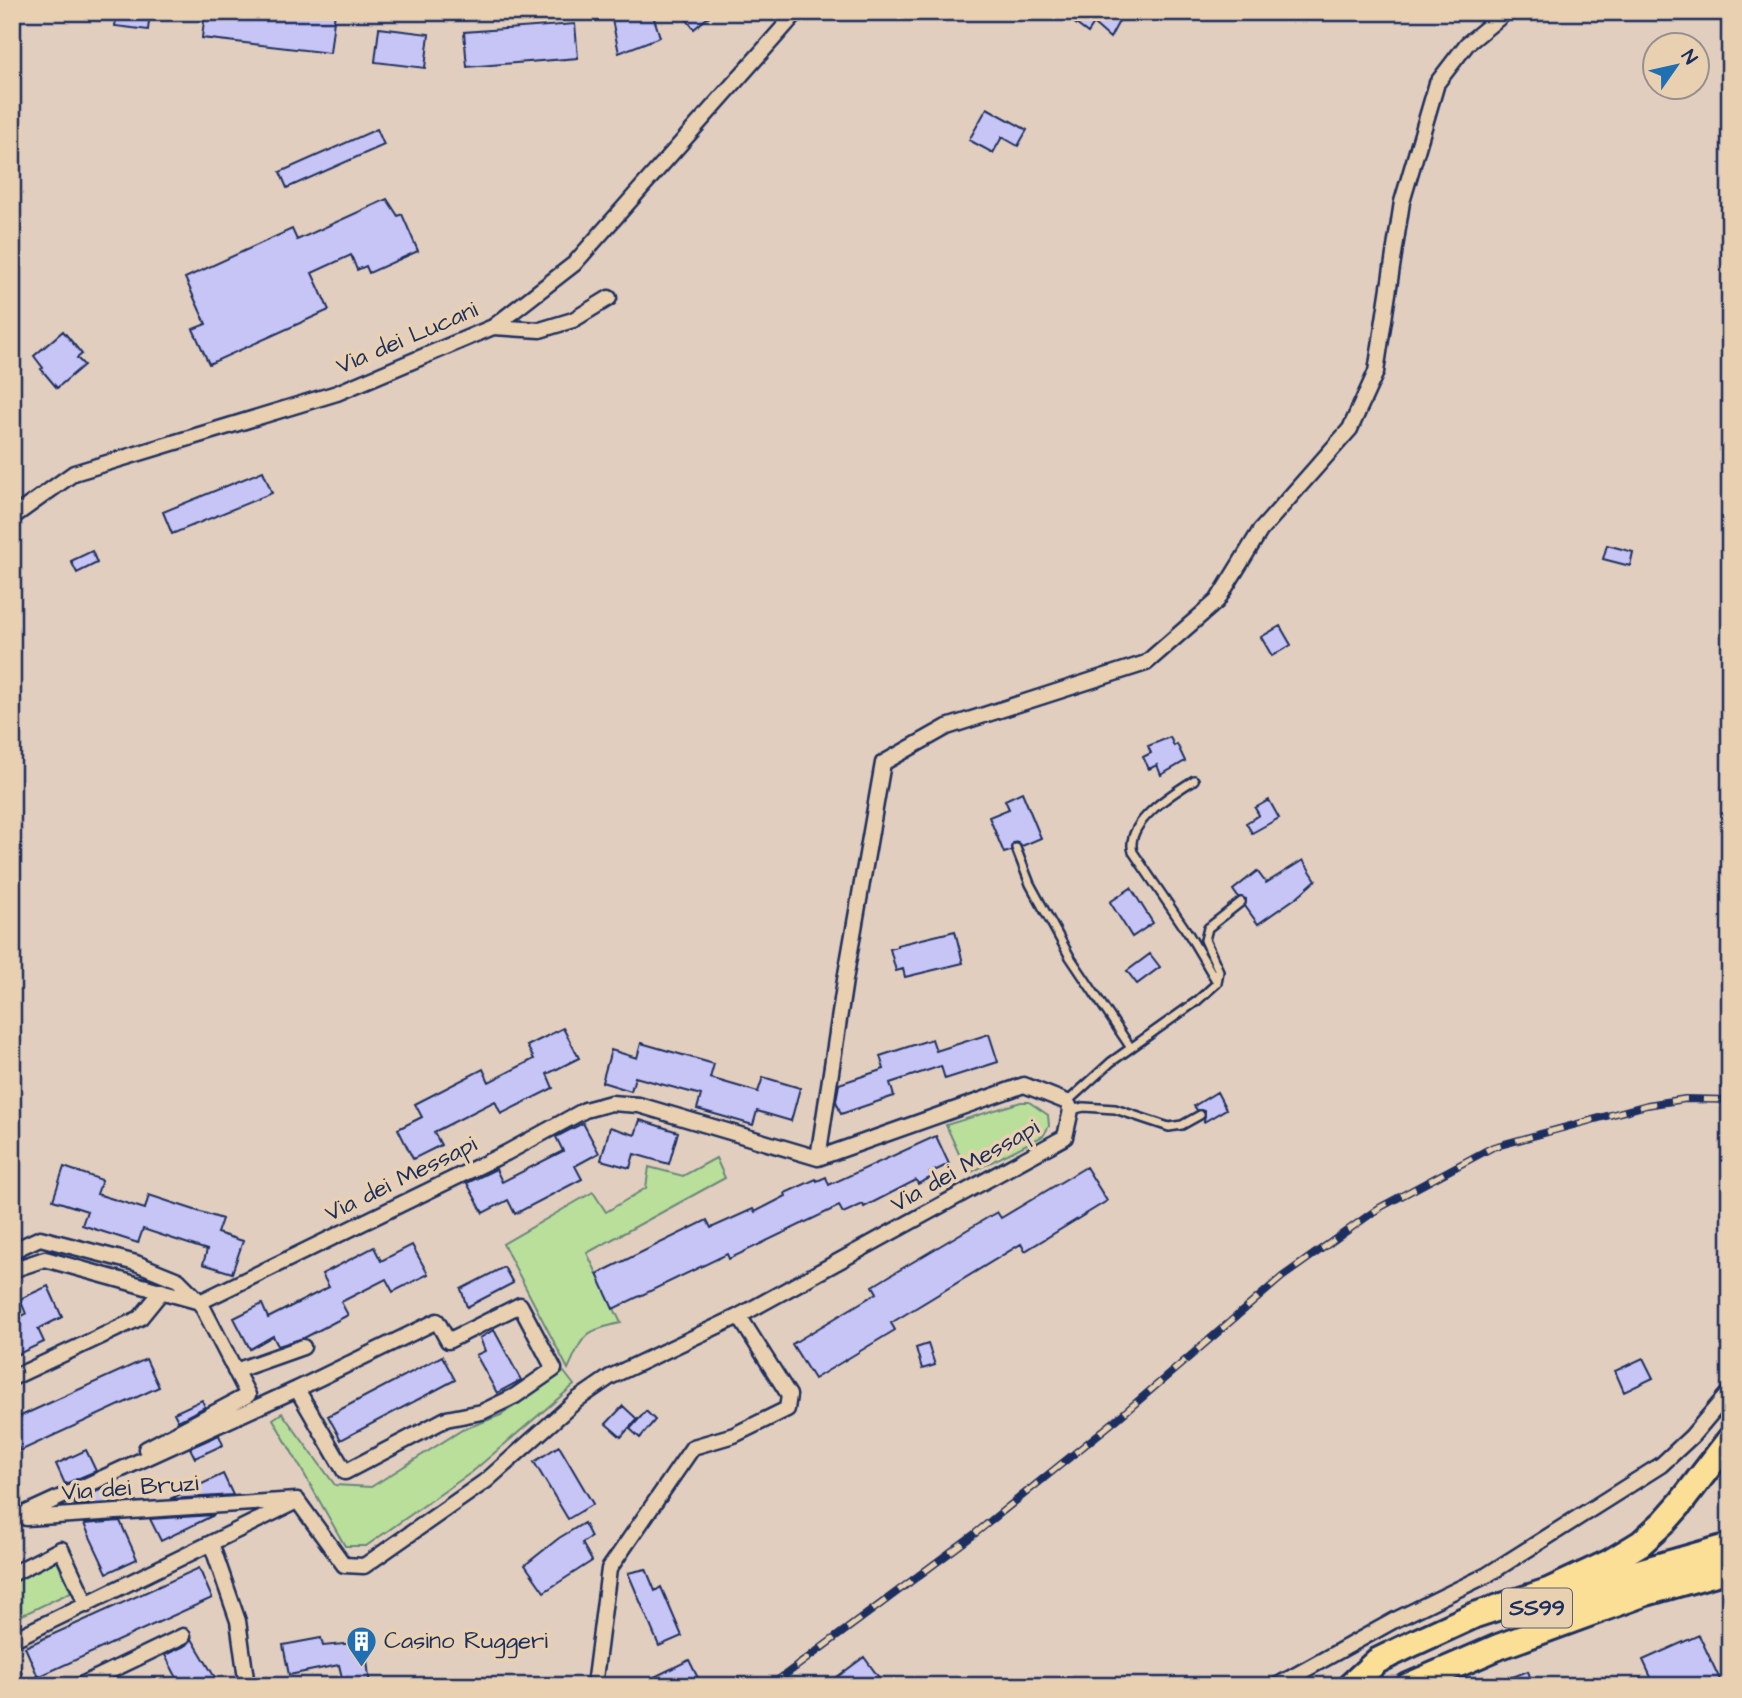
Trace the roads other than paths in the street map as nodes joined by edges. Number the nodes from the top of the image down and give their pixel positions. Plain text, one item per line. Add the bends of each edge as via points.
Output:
1 (797, 12) edge
2 (1506, 12) edge
3 (609, 298) dead end
4 (493, 327) junction
5 (12, 519) edge
6 (1194, 780) dead end
7 (1016, 848) dead end
8 (1241, 902) dead end
9 (1217, 983) junction
10 (1131, 1048) junction
11 (1069, 1106) junction
12 (1199, 1115) dead end
13 (818, 1158) junction
14 (12, 1251) edge
15 (12, 1270) edge
16 (162, 1292) junction
17 (200, 1303) junction
18 (739, 1316) junction
19 (303, 1347) dead end
20 (235, 1371) junction
21 (12, 1378) edge
22 (297, 1389) junction
23 (1730, 1391) edge
24 (1730, 1439) edge
25 (297, 1500) junction
26 (15, 1518) junction
27 (211, 1543) junction
28 (1730, 1546) edge
29 (1730, 1569) edge
30 (12, 1574) edge
31 (87, 1605) junction
32 (183, 1636) dead end
33 (12, 1640) edge
34 (12, 1670) edge
35 (16, 1686) edge
36 (79, 1686) edge
37 (247, 1686) edge
38 (594, 1686) edge
39 (1276, 1686) edge
40 (1350, 1686) edge
41 (1408, 1686) edge

1 - 4 street, Via dei Lucani via 574,264
2 - 13 street via 1467,44 1437,83 1402,202 1376,372 1350,429 1261,531 1217,601 1146,663 947,727 883,763
3 - 4 street via 573,320 540,330
4 - 5 street, Via dei Lucani via 337,393 74,473
6 - 9 lane via 1160,803 1138,826 1130,844
7 - 10 lane via 1070,957
8 - 9 lane via 1208,928 1205,940 1219,971
9 - 10 lane
10 - 11 lane
11 - 12 lane via 1115,1108 1169,1127
11 - 13 street, Via dei Messapi via 1024,1086
11 - 18 street, Via dei Messapi via 1065,1137
13 - 17 street, Via dei Messapi via 639,1105 611,1103 585,1111
14 - 17 street via 40,1238 136,1263 178,1280
15 - 16 street via 45,1259
16 - 17 street
16 - 21 street via 140,1318
17 - 20 street, Via dei Bruzi
18 - 25 street, Via dei Messapi via 610,1377 578,1399 487,1480 364,1566 344,1565
18 - 38 street via 789,1395 787,1409 734,1435 693,1447 609,1569
19 - 20 street
20 - 26 street, Via dei Bruzi via 248,1395
22 - 22 street via 437,1321 448,1341 520,1305 554,1369 515,1396 482,1412 446,1419 345,1472
22 - 26 street
23 - 39 street via 1661,1465 1487,1575
24 - 40 highway via 1672,1513 1641,1543 1548,1591 1475,1615 1377,1661
25 - 26 street, Via dei Bruzi
25 - 27 street
27 - 31 street
27 - 37 street via 238,1621
28 - 40 highway, SS99 via 1642,1571 1461,1634
29 - 41 highway, SS99 via 1646,1593
30 - 31 street via 61,1549
31 - 33 street
32 - 36 street
34 - 35 street

